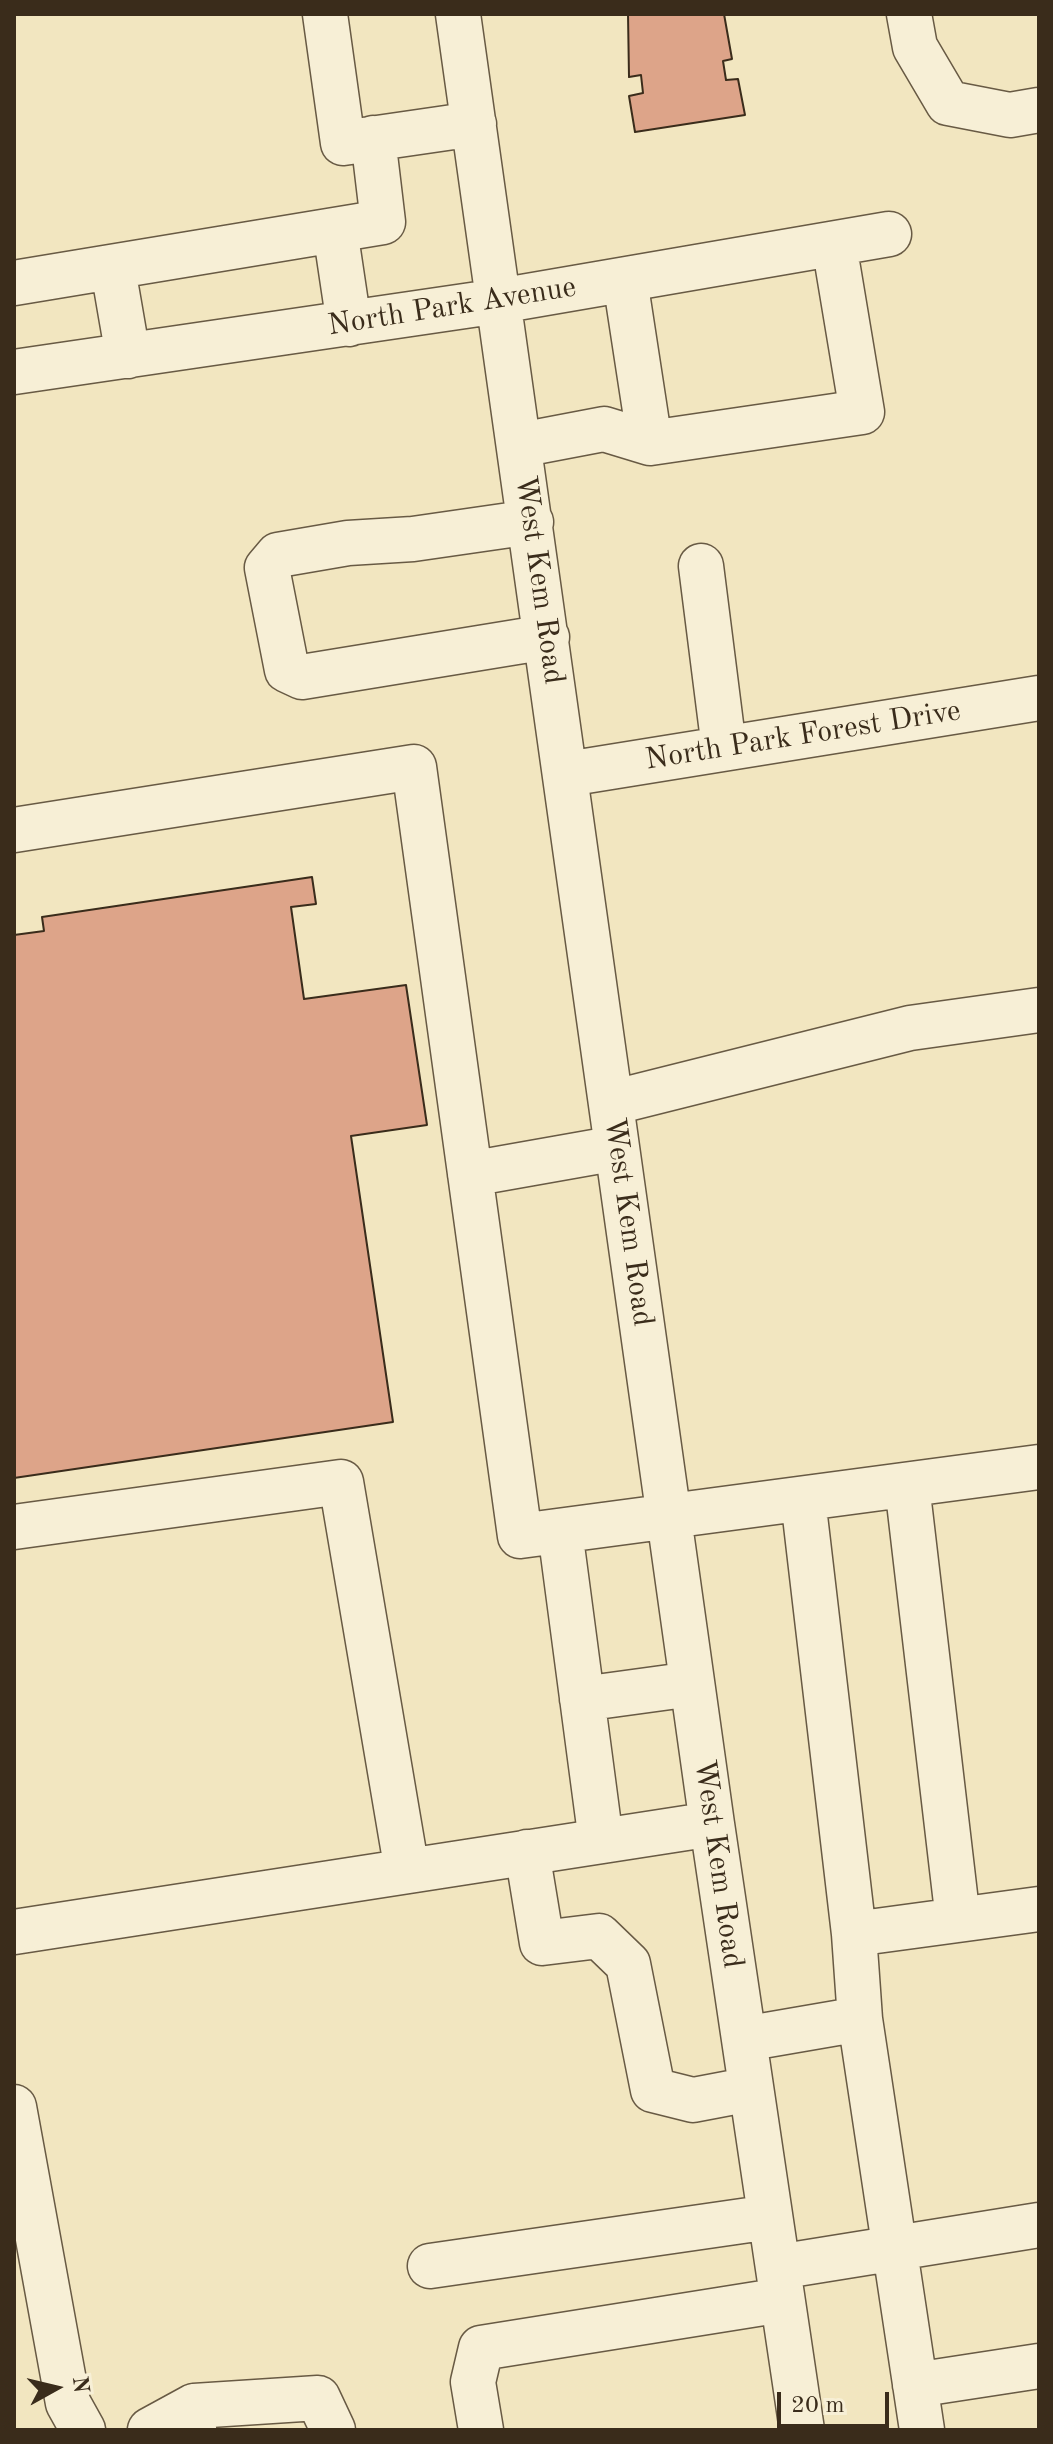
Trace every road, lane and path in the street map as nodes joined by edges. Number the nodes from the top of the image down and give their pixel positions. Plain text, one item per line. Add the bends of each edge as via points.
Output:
1 (325, 14) edge
2 (458, 14) edge
3 (909, 14) edge
4 (1039, 110) edge
5 (474, 124) junction
6 (373, 138) junction
7 (335, 230) junction
8 (889, 234) dead end
9 (834, 244) junction
10 (113, 269) junction
11 (625, 280) junction
12 (14, 283) edge
13 (499, 301) junction
14 (349, 324) junction
15 (128, 356) junction
16 (14, 372) edge
17 (650, 443) junction
18 (520, 445) junction
19 (531, 522) junction
20 (701, 566) dead end
21 (547, 637) junction
22 (1039, 698) edge
23 (724, 748) junction
24 (567, 774) junction
25 (14, 830) edge
26 (1039, 1010) edge
27 (611, 1103) junction
28 (617, 1148) junction
29 (470, 1174) junction
30 (1039, 1467) edge
31 (907, 1485) junction
32 (803, 1499) junction
33 (669, 1518) junction
34 (14, 1527) edge
35 (560, 1531) junction
36 (692, 1684) junction
37 (582, 1699) junction
38 (712, 1824) junction
39 (601, 1841) junction
40 (527, 1852) junction
41 (407, 1871) junction
42 (1039, 1909) edge
43 (958, 1920) junction
44 (14, 1932) edge
45 (854, 1934) junction
46 (860, 2019) junction
47 (744, 2039) junction
48 (751, 2089) junction
49 (14, 2107) edge
50 (770, 2217) junction
51 (1039, 2225) edge
52 (895, 2249) junction
53 (430, 2266) dead end
54 (780, 2284) junction
55 (1039, 2366) edge
56 (915, 2385) junction
57 (194, 2418) edge
58 (83, 2430) edge
59 (150, 2430) edge
60 (333, 2430) edge
61 (481, 2430) edge
62 (802, 2430) edge
63 (922, 2430) edge

1 - 6 street via 343,143
2 - 5 street, West Kem Road
3 - 4 street via 915,47 948,103 1010,115
5 - 6 street
5 - 13 street, West Kem Road
6 - 7 street via 383,222
7 - 10 street
7 - 14 street
8 - 9 street, North Park Avenue
9 - 11 street, North Park Avenue
9 - 17 street via 862,412
10 - 12 street
10 - 15 street
11 - 13 street, North Park Avenue
11 - 17 street
13 - 14 street, North Park Avenue
13 - 18 street, West Kem Road
14 - 15 street, North Park Avenue
15 - 16 street, North Park Avenue
17 - 18 street via 604,429
18 - 19 street, West Kem Road
19 - 21 street, West Kem Road
19 - 21 street via 306,550 278,555 267,568 287,670 302,677
20 - 23 street
21 - 24 street, West Kem Road
22 - 23 street, North Park Forest Drive
23 - 24 street, North Park Forest Drive
24 - 27 street, West Kem Road
25 - 29 street via 414,767
26 - 27 street via 910,1028
27 - 28 street, West Kem Road
28 - 29 street
28 - 33 street, West Kem Road
29 - 35 street via 520,1536
30 - 31 street
31 - 32 street
31 - 43 street
32 - 33 street
32 - 45 street
33 - 35 street
33 - 36 street, West Kem Road
34 - 41 street via 341,1482
35 - 37 street
36 - 37 street
36 - 38 street, West Kem Road
37 - 39 street
38 - 39 street
38 - 47 street, West Kem Road
39 - 40 street
40 - 41 street
40 - 48 street via 542,1943 599,1936 628,1964 653,2090 693,2100
41 - 44 street
42 - 43 street
43 - 45 street
45 - 46 street
46 - 47 street
46 - 52 street
47 - 48 street, West Kem Road
48 - 50 street, West Kem Road
49 - 58 street via 68,2403
50 - 53 street
50 - 54 street, West Kem Road
51 - 52 street
52 - 54 street
52 - 56 street
54 - 61 street via 481,2348 473,2382
54 - 62 street, West Kem Road
55 - 56 street
56 - 63 street
57 - 59 street
57 - 60 street via 318,2398

